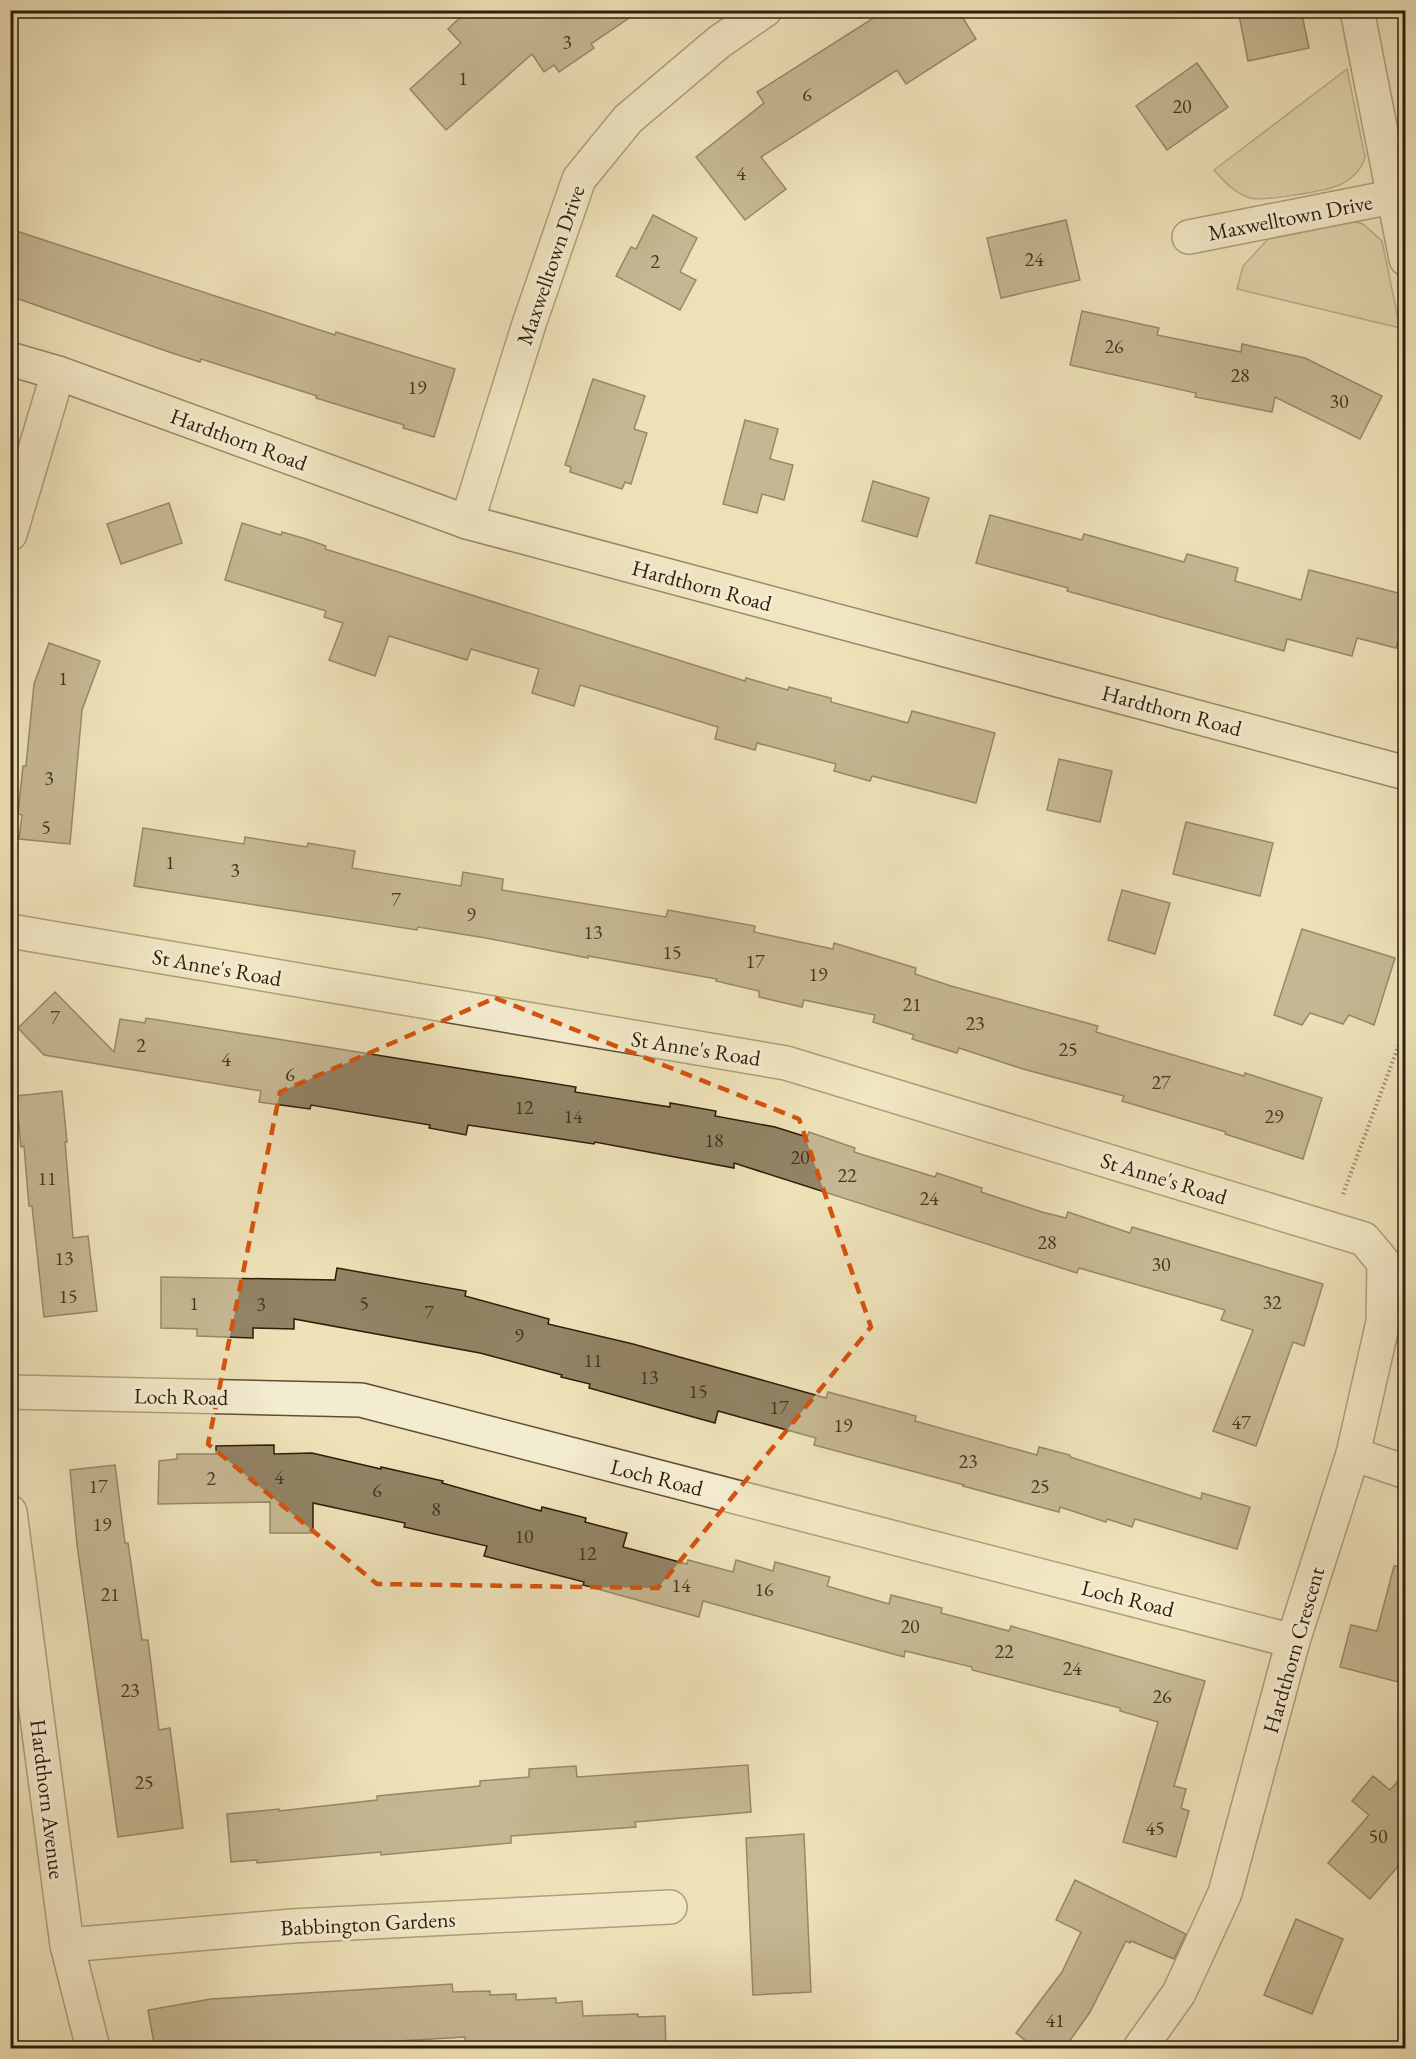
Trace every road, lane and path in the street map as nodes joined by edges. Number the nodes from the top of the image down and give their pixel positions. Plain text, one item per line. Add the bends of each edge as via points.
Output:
1 (765, 10) edge
2 (1357, 10) edge
3 (1392, 197) junction
4 (1189, 237) dead end
5 (1406, 259) edge
6 (10, 359) edge
7 (58, 373) junction
8 (467, 522) junction
9 (10, 534) edge
10 (1406, 773) edge
11 (10, 931) edge
12 (1406, 1026) edge
13 (1330, 1229) junction
14 (1364, 1239) joint
15 (10, 1392) edge
16 (1353, 1454) junction
17 (1406, 1472) edge
18 (10, 1512) edge
19 (1293, 1641) junction
20 (670, 1907) dead end
21 (67, 1945) junction
22 (93, 2049) edge
23 (1140, 2049) edge

1 - 8 street, Maxwelltown Drive via 719,42 628,119 579,179
2 - 3 street, Maxwelltown Drive
3 - 4 street, Maxwelltown Drive
3 - 5 street, Maxwelltown Drive
6 - 7 street, Hardthorn Road
7 - 8 street, Hardthorn Road
7 - 9 street
8 - 10 street, Hardthorn Road
11 - 13 street, St Anne's Road via 786,1063
12 - 13 path
13 - 14 street, St Anne's Road
14 - 16 street, Hardthorn Crescent via 1384,1263 1383,1322
15 - 19 street, Loch Road via 362,1401
16 - 17 street
16 - 19 street, Hardthorn Crescent
18 - 21 street, Hardthorn Avenue
19 - 23 street, Hardthorn Crescent via 1225,1893 1179,1993
20 - 21 street, Babbington Gardens via 292,1926
21 - 22 street, Hardthorn Avenue

